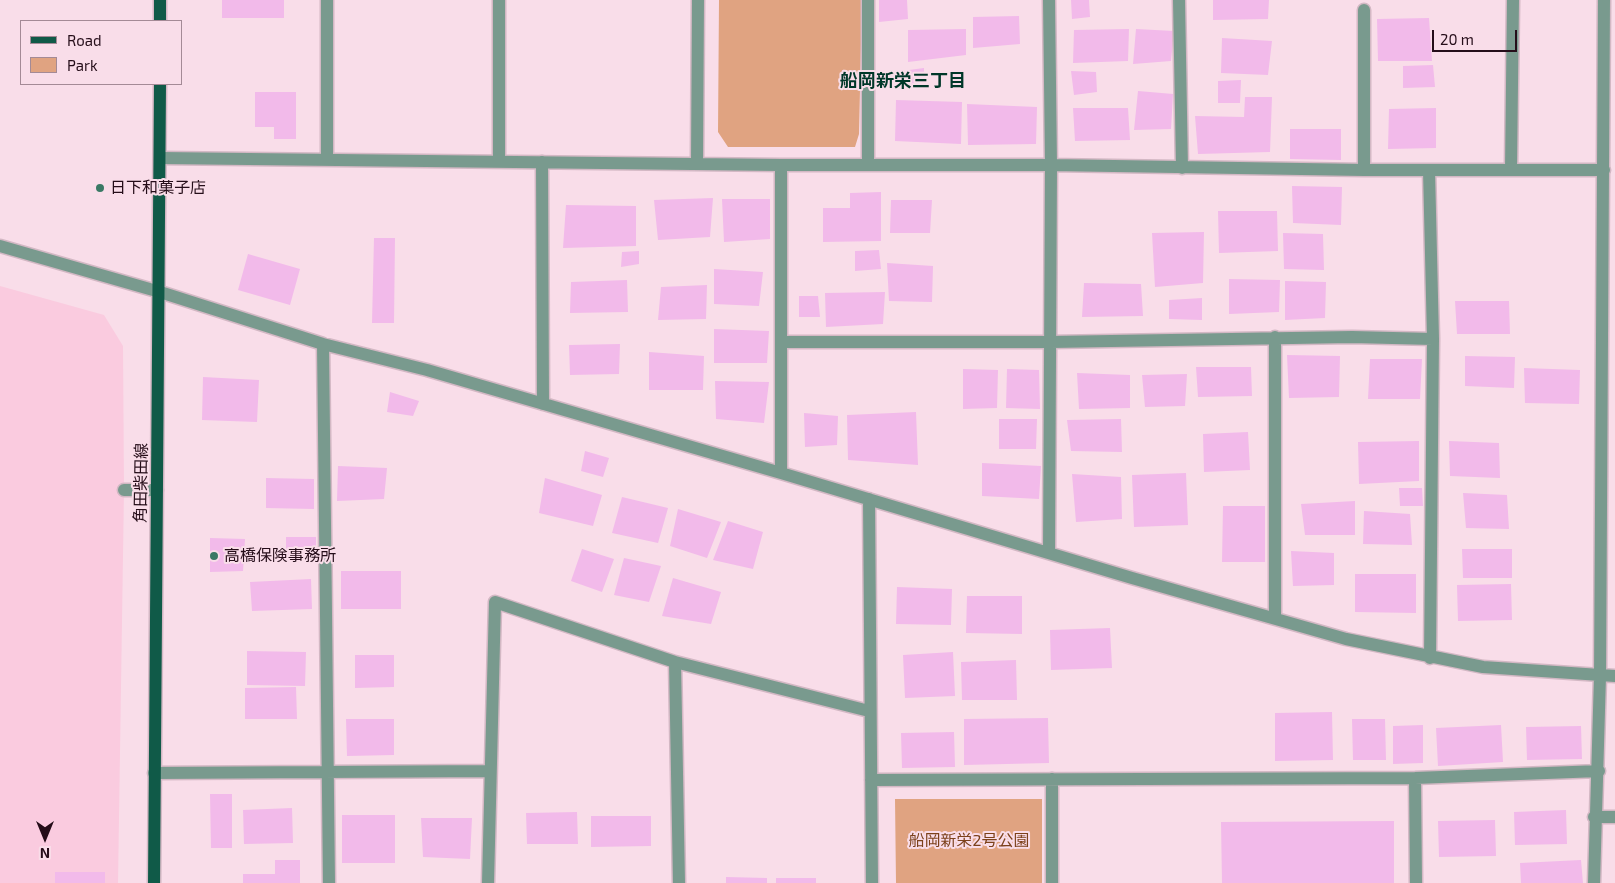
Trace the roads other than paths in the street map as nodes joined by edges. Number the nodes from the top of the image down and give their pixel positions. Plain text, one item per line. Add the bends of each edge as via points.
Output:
1 (160, 0) edge
2 (327, 0) edge
3 (498, 0) edge
4 (698, 0) edge
5 (868, 0) edge
6 (1049, 0) edge
7 (1179, 0) edge
8 (1513, 0) edge
9 (1604, 0) edge
10 (1364, 10) dead end
11 (160, 20) edge
12 (160, 85) edge
13 (160, 158) junction
14 (327, 160) junction
15 (498, 162) junction
16 (542, 162) junction
17 (697, 164) junction
18 (868, 164) junction
19 (781, 165) junction
20 (1051, 165) junction
21 (1182, 168) junction
22 (1511, 169) junction
23 (1364, 170) junction
24 (1429, 170) junction
25 (1604, 170) junction
26 (0, 246) edge
27 (160, 292) junction
28 (1275, 338) junction
29 (1433, 339) junction
30 (781, 342) junction
31 (1051, 342) junction
32 (324, 344) junction
33 (543, 404) junction
34 (781, 472) junction
35 (124, 490) dead end
36 (157, 490) junction
37 (869, 499) junction
38 (1049, 553) junction
39 (1276, 618) junction
40 (1430, 658) junction
41 (675, 662) junction
42 (1600, 676) junction
43 (1615, 676) edge
44 (869, 711) junction
45 (490, 771) junction
46 (1599, 771) junction
47 (154, 773) junction
48 (329, 773) junction
49 (1415, 778) junction
50 (1052, 779) junction
51 (871, 780) junction
52 (1594, 817) junction
53 (1615, 817) edge
54 (154, 883) edge
55 (329, 883) edge
56 (488, 883) edge
57 (679, 883) edge
58 (872, 883) edge
59 (1052, 883) edge
60 (1416, 883) edge
61 (1594, 883) edge

1 - 11 main road
2 - 14 street
3 - 15 street
4 - 17 street
5 - 18 street
6 - 20 street
7 - 21 street
8 - 22 street
9 - 25 street
10 - 23 street
12 - 13 main road, 角田柴田線
13 - 14 street
13 - 27 main road, 角田柴田線
14 - 15 street
15 - 16 street
16 - 17 street
16 - 33 street
17 - 19 street
18 - 19 street
18 - 20 street
19 - 30 street
20 - 21 street
20 - 31 street
21 - 23 street
22 - 24 street
22 - 25 street
23 - 24 street
24 - 29 street
25 - 42 street
26 - 27 street
27 - 32 street
27 - 36 main road, 角田柴田線
28 - 29 street
28 - 31 street
28 - 39 street
29 - 40 street
30 - 31 street
30 - 34 street
31 - 38 street
32 - 33 street
32 - 48 street
33 - 34 street
34 - 37 street
35 - 36 street
36 - 47 main road, 角田柴田線
37 - 38 street
37 - 44 street
38 - 39 street
39 - 40 street via 1346,639
40 - 42 street via 1483,667
41 - 44 street
41 - 45 street via 495,602
41 - 57 street
42 - 43 street
42 - 46 street
44 - 51 street
45 - 48 street
45 - 56 street
46 - 49 street
46 - 52 street
47 - 48 street
47 - 54 main road, 角田柴田線
48 - 55 street
49 - 50 street
49 - 60 street
50 - 51 street
50 - 59 street
51 - 58 street
52 - 53 street
52 - 61 street

